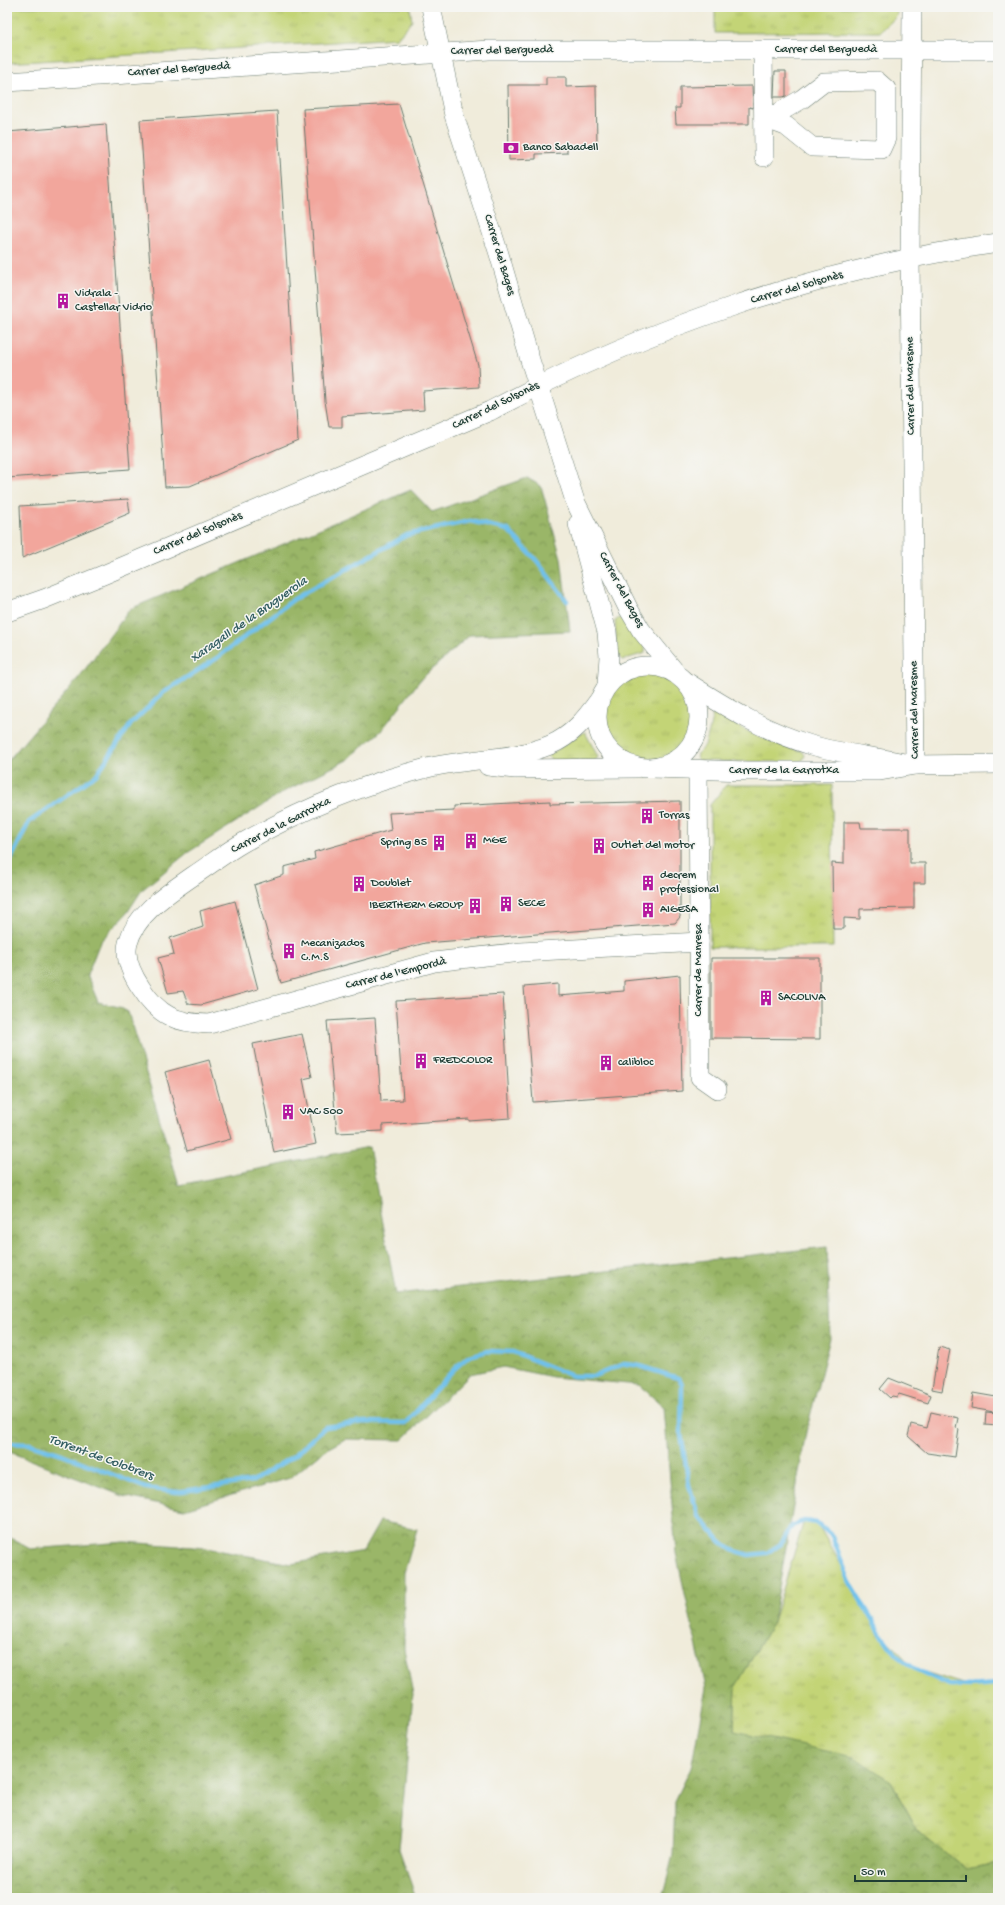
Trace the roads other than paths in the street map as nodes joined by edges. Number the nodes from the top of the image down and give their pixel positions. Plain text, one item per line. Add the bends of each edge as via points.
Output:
1 (431, 7) edge
2 (912, 7) edge
3 (763, 50) junction
4 (911, 50) junction
5 (998, 50) edge
6 (440, 52) junction
7 (7, 82) edge
8 (764, 118) junction
9 (764, 157) dead end
10 (998, 243) edge
11 (910, 258) junction
12 (538, 386) junction
13 (575, 501) junction
14 (7, 612) edge
15 (681, 677) junction
16 (603, 693) junction
17 (461, 762) junction
18 (998, 764) edge
19 (915, 765) junction
20 (644, 768) junction
21 (698, 770) junction
22 (699, 942) junction
23 (129, 961) joint
24 (718, 1089) dead end

1 - 6 street, Carrer del Bages
2 - 4 street, Carrer del Maresme
3 - 4 street, Carrer del Berguedà
3 - 6 street, Carrer del Berguedà
3 - 8 street
4 - 5 street, Carrer del Berguedà
4 - 11 street, Carrer del Maresme
6 - 7 street, Carrer del Berguedà
6 - 12 street, Carrer del Bages via 454,116
8 - 8 street via 786,126 812,147 882,149 886,138 886,89 877,81 824,82 802,99 775,115
8 - 9 street
10 - 11 street, Carrer del Solsonès
11 - 12 street, Carrer del Solsonès via 716,312
11 - 19 street, Carrer del Maresme
12 - 13 street, Carrer del Bages
12 - 14 street, Carrer del Solsonès via 483,414 103,575
13 - 15 street, Carrer del Bages via 641,630
13 - 16 street, Carrer del Bages via 579,530 607,632 608,657
15 - 16 street via 658,666 639,666 622,673
15 - 19 street, Carrer de la Garrotxa via 745,718 782,735 836,751
15 - 20 street via 694,693 699,707 696,735 689,748 679,758 666,765
16 - 17 street, Carrer de la Garrotxa via 584,721 552,744 515,755
16 - 20 street via 596,714 603,742 612,754 624,763
17 - 20 street, Carrer de la Garrotxa via 515,769
17 - 23 street, Carrer de la Garrotxa via 377,782 311,808 243,842 155,904 137,923 128,944
18 - 19 street, Carrer de la Garrotxa
19 - 21 street, Carrer de la Garrotxa via 880,771
20 - 21 street, Carrer de la Garrotxa
21 - 22 street, Carrer de Manresa
22 - 23 street, Carrer de l'Empordà via 521,952 434,962 209,1024 180,1022 155,1007 140,986
22 - 24 street, Carrer de Manresa via 700,1077

